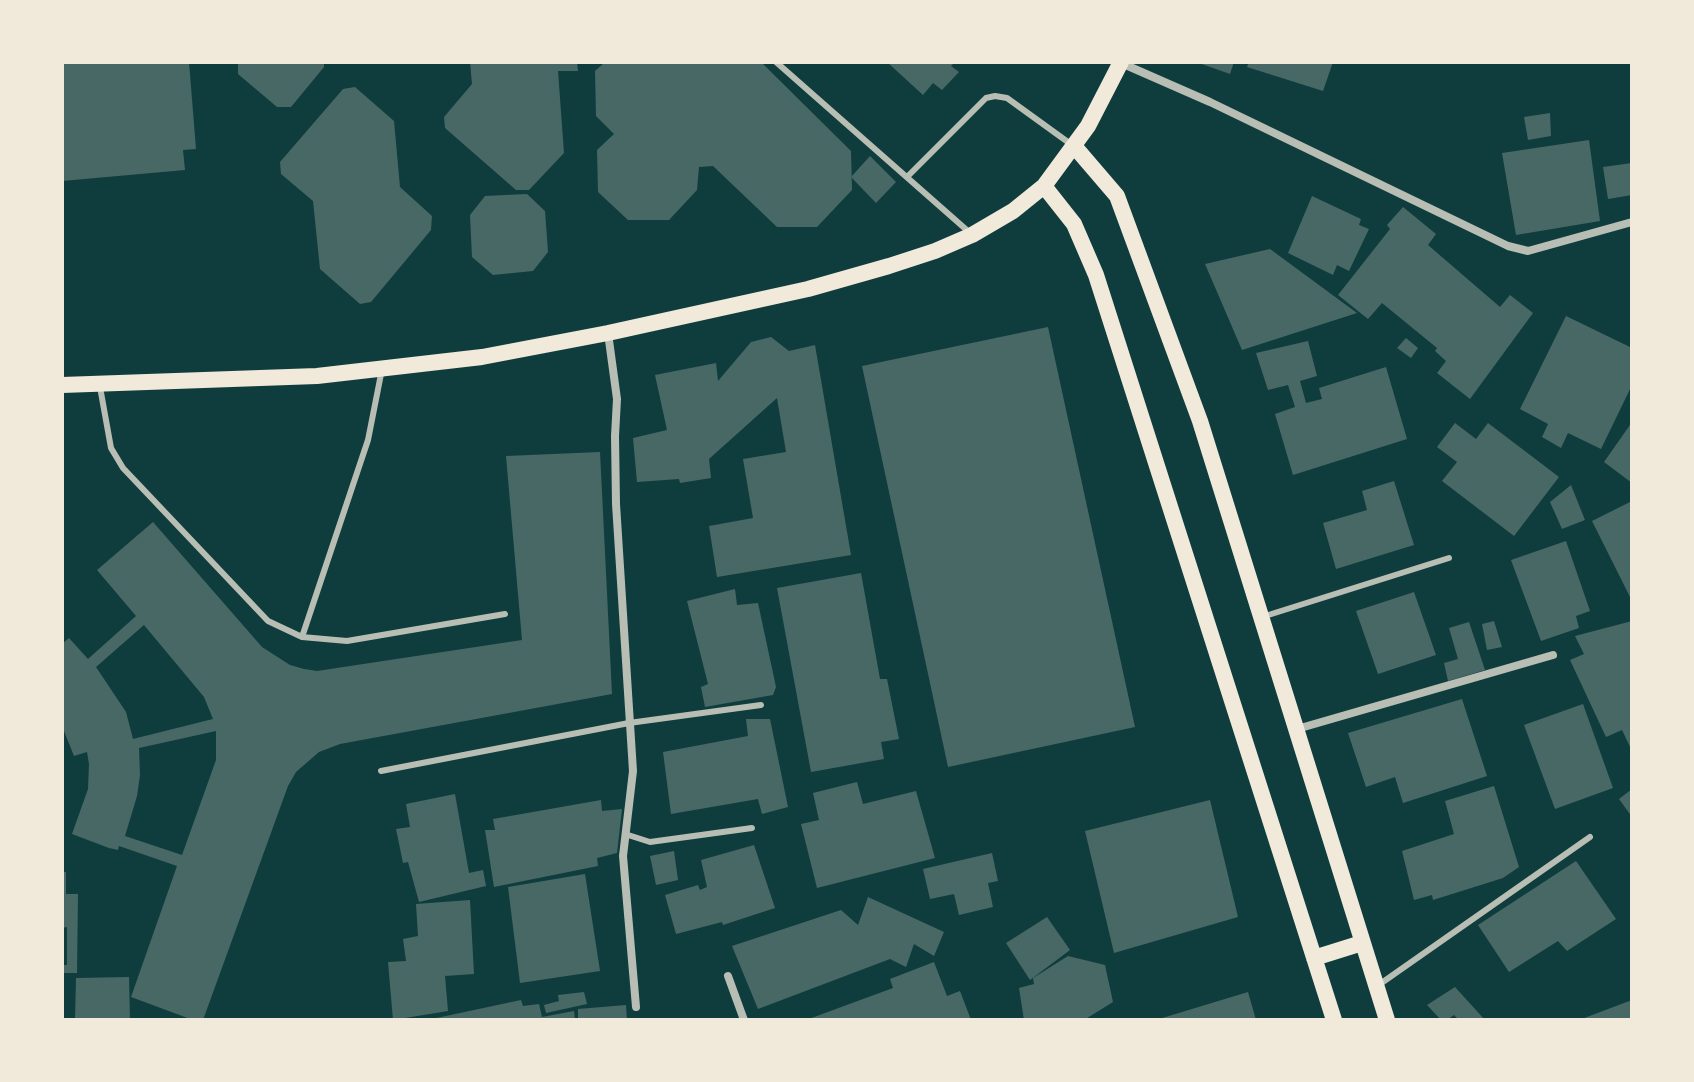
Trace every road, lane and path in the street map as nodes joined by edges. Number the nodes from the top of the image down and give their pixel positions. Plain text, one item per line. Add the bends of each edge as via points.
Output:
1 (776, 62) edge
2 (1121, 62) edge
3 (1075, 147) junction
4 (907, 177) junction
5 (1044, 186) junction
6 (1632, 222) edge
7 (972, 235) junction
8 (608, 333) junction
9 (382, 369) junction
10 (99, 383) junction
11 (62, 385) edge
12 (1449, 558) dead end
13 (505, 614) dead end
14 (1262, 617) junction
15 (302, 637) junction
16 (1553, 655) dead end
17 (761, 705) dead end
18 (629, 723) junction
19 (1297, 729) junction
20 (381, 771) dead end
21 (752, 828) dead end
22 (625, 834) junction
23 (1590, 837) dead end
24 (1362, 943) junction
25 (1314, 958) junction
26 (728, 976) dead end
27 (1377, 986) junction
28 (636, 1007) dead end
29 (744, 1020) edge
30 (1334, 1020) edge
31 (1387, 1020) edge

1 - 4 lane
2 - 3 main road
2 - 6 street via 1504,244 1528,251
3 - 4 lane via 1007,98 995,96 986,98
3 - 5 main road
3 - 14 main road via 1117,196 1200,421
4 - 7 lane
5 - 7 main road
5 - 25 main road via 1074,224 1096,275
7 - 8 main road via 808,289
8 - 9 main road
8 - 18 street via 617,399 616,516
9 - 10 main road
9 - 15 lane via 368,440
10 - 11 main road
10 - 15 lane via 111,448 123,468 268,621
12 - 14 lane
13 - 15 lane via 347,641
14 - 19 main road
16 - 19 street
17 - 18 lane
18 - 20 lane
18 - 22 street via 633,771
19 - 24 main road
21 - 22 lane via 650,842
22 - 28 street
23 - 27 lane
24 - 25 main road
24 - 27 main road
25 - 30 main road
26 - 29 street
27 - 31 main road

